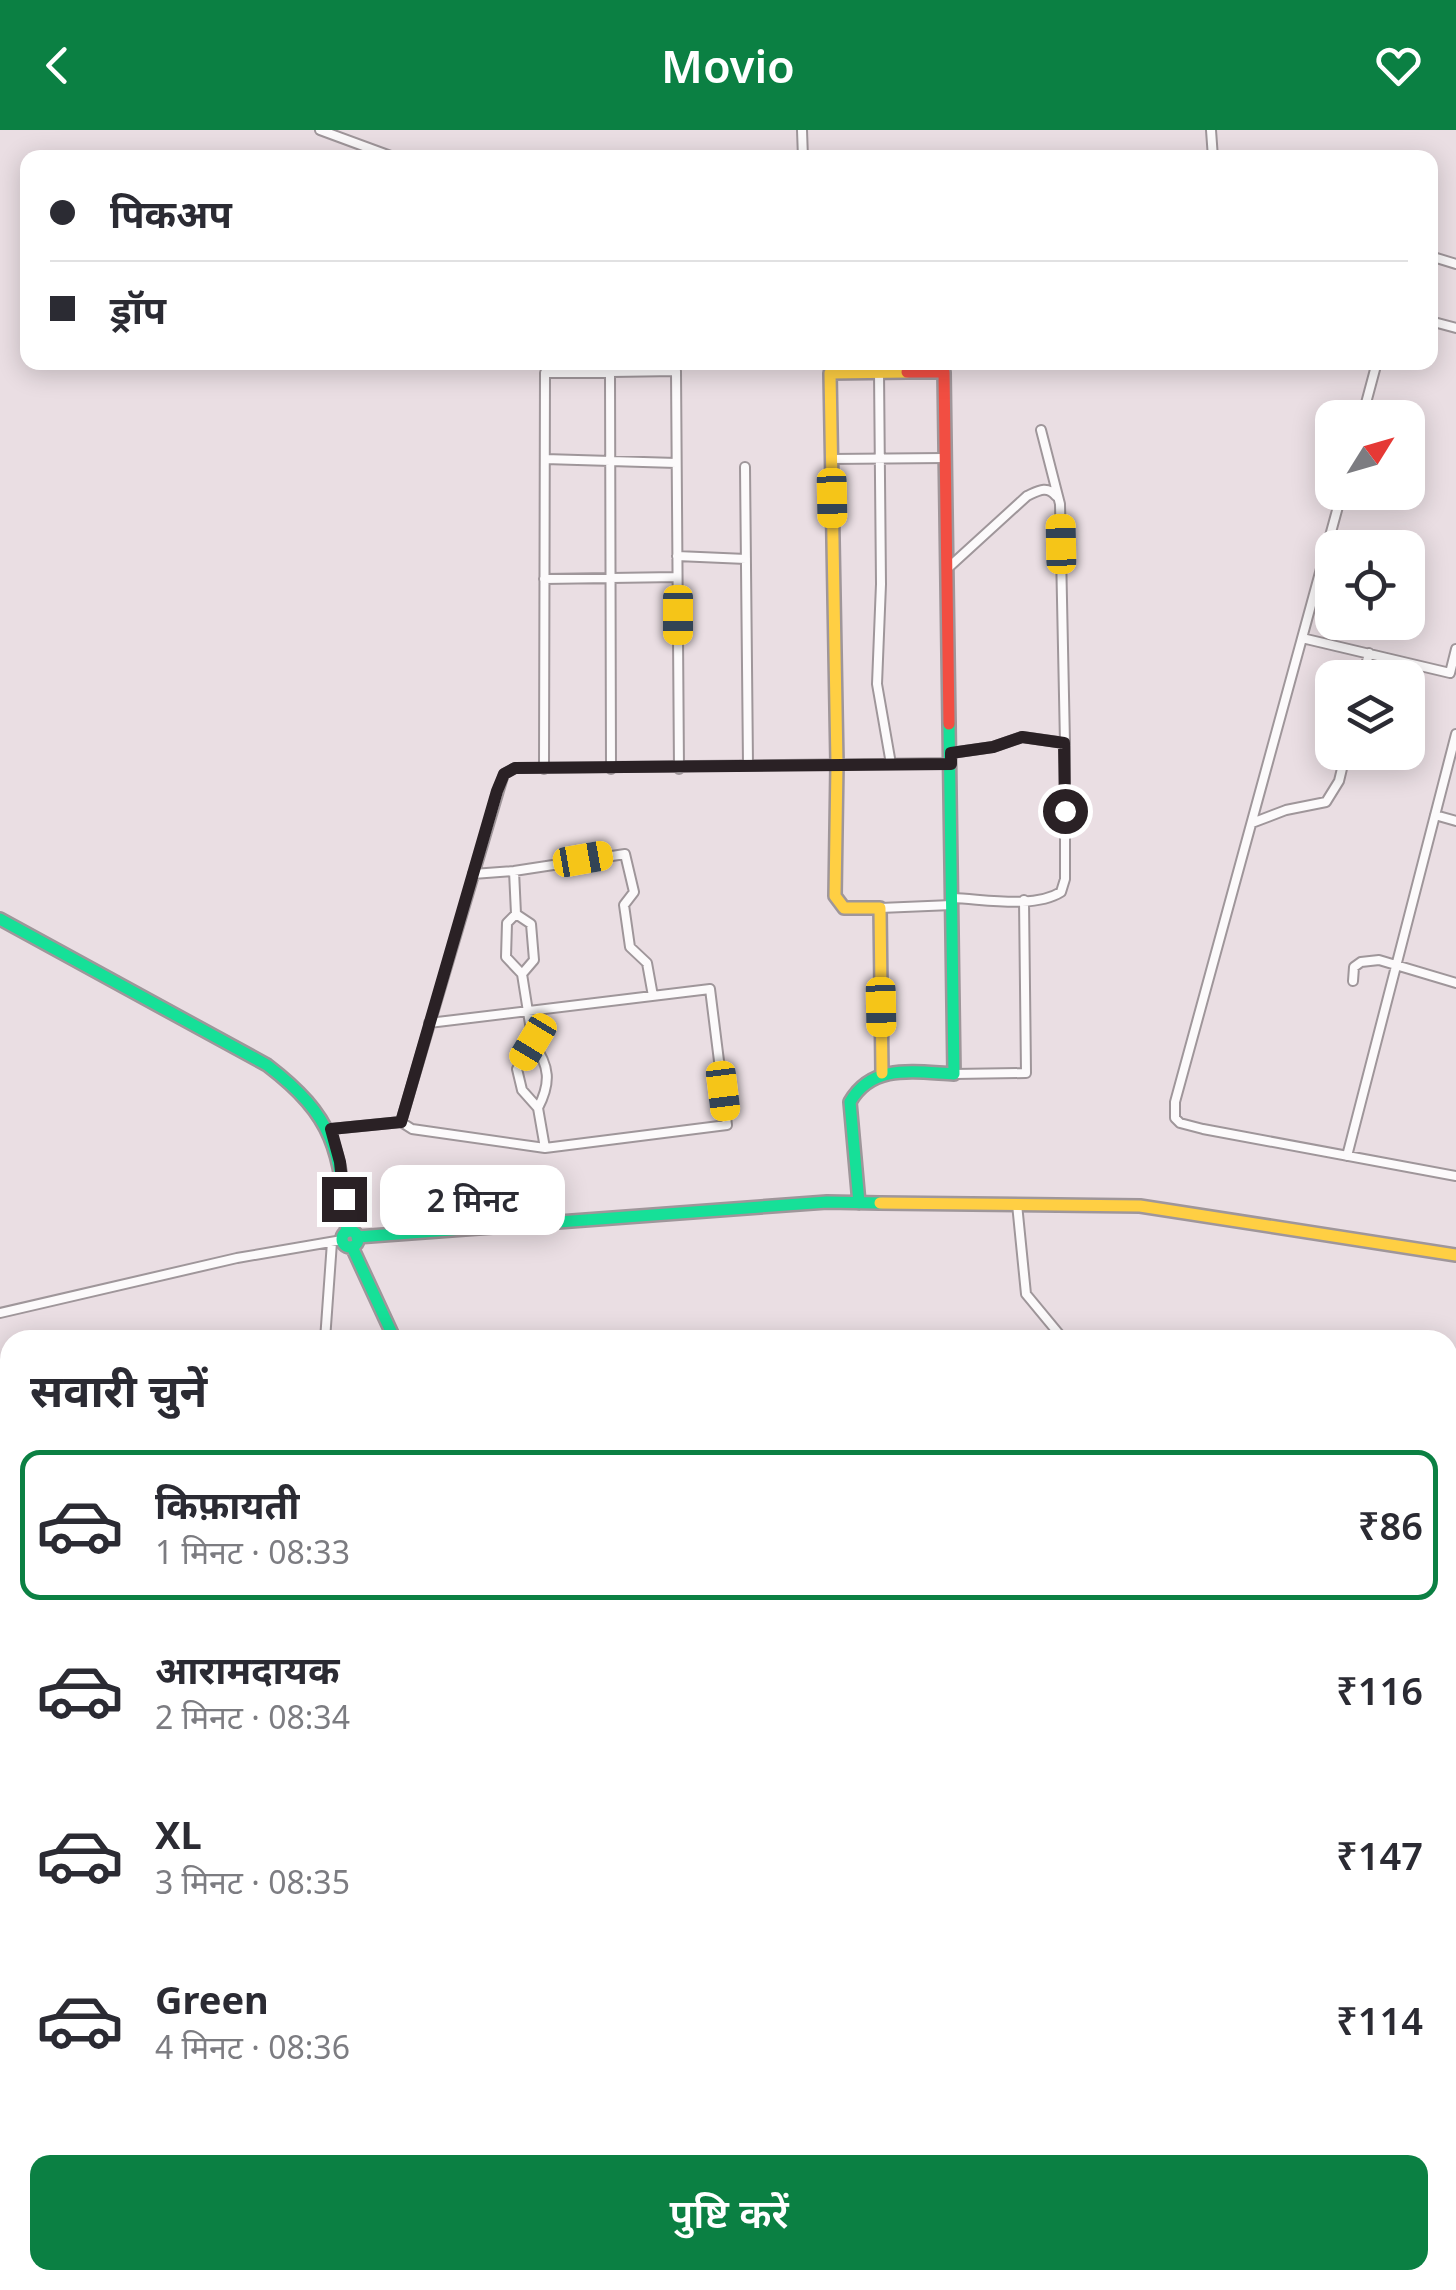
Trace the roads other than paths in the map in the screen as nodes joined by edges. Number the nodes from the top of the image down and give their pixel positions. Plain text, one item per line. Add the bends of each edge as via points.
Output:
1 (320, 130) edge
2 (352, 130) edge
3 (350, 140) junction
4 (376, 150) edge
5 (1375, 370) edge
6 (610, 372) junction
7 (879, 372) junction
8 (1367, 400) edge
9 (1041, 430) dead end
10 (945, 458) junction
11 (545, 459) junction
12 (610, 459) junction
13 (882, 459) junction
14 (832, 460) junction
15 (676, 463) junction
16 (744, 467) dead end
17 (1060, 504) junction
18 (1337, 510) edge
19 (677, 556) junction
20 (746, 559) junction
21 (948, 568) junction
22 (677, 577) junction
23 (544, 579) junction
24 (610, 580) junction
25 (1302, 638) junction
26 (1456, 649) edge
27 (1369, 653) junction
28 (1367, 660) edge
29 (1453, 674) edge
30 (1456, 734) edge
31 (1064, 743) junction
32 (951, 758) junction
33 (837, 764) junction
34 (891, 764) junction
35 (748, 765) junction
36 (544, 768) junction
37 (610, 768) junction
38 (679, 769) junction
39 (1342, 770) edge
40 (1435, 815) junction
41 (1456, 820) edge
42 (1252, 823) junction
43 (514, 871) junction
44 (473, 874) junction
45 (1024, 900) junction
46 (952, 902) junction
47 (880, 908) junction
48 (516, 914) junction
49 (0, 919) edge
50 (1395, 964) junction
51 (522, 974) junction
52 (1353, 981) dead end
53 (1456, 983) edge
54 (653, 996) junction
55 (526, 1011) junction
56 (429, 1023) junction
57 (533, 1042) junction
58 (882, 1073) junction
59 (954, 1074) junction
60 (538, 1108) junction
61 (401, 1122) junction
62 (331, 1129) junction
63 (546, 1148) junction
64 (1347, 1156) junction
65 (1456, 1176) edge
66 (859, 1202) junction
67 (1016, 1204) junction
68 (346, 1240) junction
69 (1456, 1255) edge
70 (0, 1313) edge
71 (326, 1330) edge
72 (390, 1330) edge
73 (1056, 1330) edge

1 - 3 street
2 - 3 street
3 - 4 street
5 - 8 street
6 - 11 street via 545,373
6 - 12 street
6 - 15 street via 676,371
7 - 10 street via 944,372
7 - 13 street
7 - 14 street via 830,372
9 - 17 street
10 - 13 street
10 - 21 street
11 - 12 street
11 - 23 street
12 - 15 street
12 - 24 street
13 - 14 street
13 - 34 street via 878,684
14 - 33 street
15 - 19 street
16 - 20 street
17 - 21 street via 1049,490 1027,496
17 - 31 street
18 - 25 street
19 - 20 street
19 - 22 street
20 - 35 street
21 - 32 street
22 - 24 street
22 - 38 street
23 - 24 street
23 - 36 street
24 - 37 street
25 - 27 street
25 - 42 street
26 - 29 street
27 - 28 street
27 - 29 street
30 - 40 street
31 - 32 street via 1022,737
31 - 45 street via 1064,886 1056,896
32 - 34 street
32 - 46 street
33 - 34 street
33 - 35 street
33 - 47 street via 835,896 844,908
35 - 38 street
36 - 37 street
36 - 44 street via 504,774
37 - 38 street
39 - 42 street via 1326,802
40 - 41 street
40 - 50 street
42 - 64 street via 1174,1102 1175,1118
43 - 44 street
43 - 48 street
43 - 54 street via 625,854 634,892 624,905 630,947 647,963
44 - 56 street
45 - 46 street
45 - 59 street via 1026,1072
46 - 47 street
46 - 59 street
47 - 58 street
48 - 51 street via 506,923 506,957
48 - 51 street via 531,924 534,960
49 - 62 street via 267,1064 296,1085
50 - 52 street via 1361,962
50 - 53 street
50 - 64 street
51 - 55 street
54 - 55 street
54 - 63 street via 710,989 727,1124
55 - 56 street
55 - 57 street
56 - 61 street
57 - 60 street via 545,1059 549,1087
57 - 60 street via 517,1068 522,1090
58 - 59 street
58 - 66 street via 861,1082 850,1102
60 - 63 street
61 - 62 street
61 - 63 street
62 - 68 street
64 - 65 street
66 - 67 street
66 - 68 street
67 - 69 street via 1140,1206
67 - 73 street via 1026,1294
68 - 70 street
68 - 71 street
68 - 72 street

